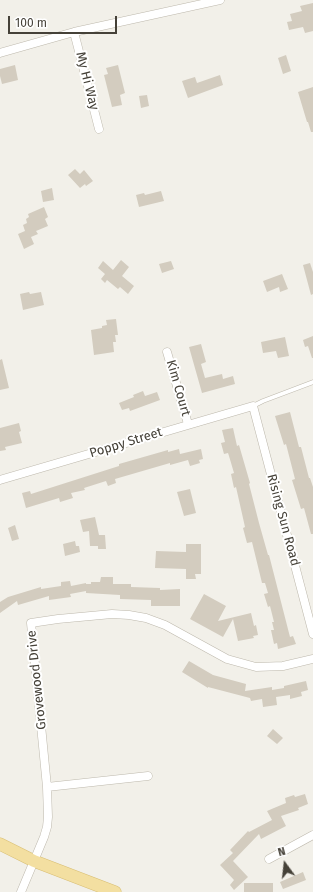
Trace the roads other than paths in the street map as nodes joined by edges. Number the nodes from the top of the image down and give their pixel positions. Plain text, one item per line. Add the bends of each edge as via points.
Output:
1 (220, 0) edge
2 (74, 32) junction
3 (0, 53) edge
4 (99, 129) dead end
5 (167, 352) dead end
6 (313, 382) edge
7 (253, 406) junction
8 (188, 424) junction
9 (0, 480) edge
10 (313, 634) edge
11 (313, 659) edge
12 (148, 776) dead end
13 (47, 787) junction
14 (313, 835) edge
15 (0, 844) edge
16 (269, 859) dead end
17 (34, 861) junction
18 (21, 892) edge
19 (115, 892) edge

1 - 2 street
2 - 3 street
2 - 4 street, My Hi Way
5 - 8 street, Kim Court
6 - 7 lane
7 - 8 street, Poppy Street
7 - 10 street, Rising Sun Road
8 - 9 street, Poppy Street
11 - 13 street, Grovewood Drive via 283,666 256,667 227,659 165,625 129,615 112,614 31,623
12 - 13 street
13 - 17 street, Grovewood Drive via 47,827
14 - 16 street
15 - 17 main road
17 - 18 street, Grovewood Drive
17 - 19 main road

